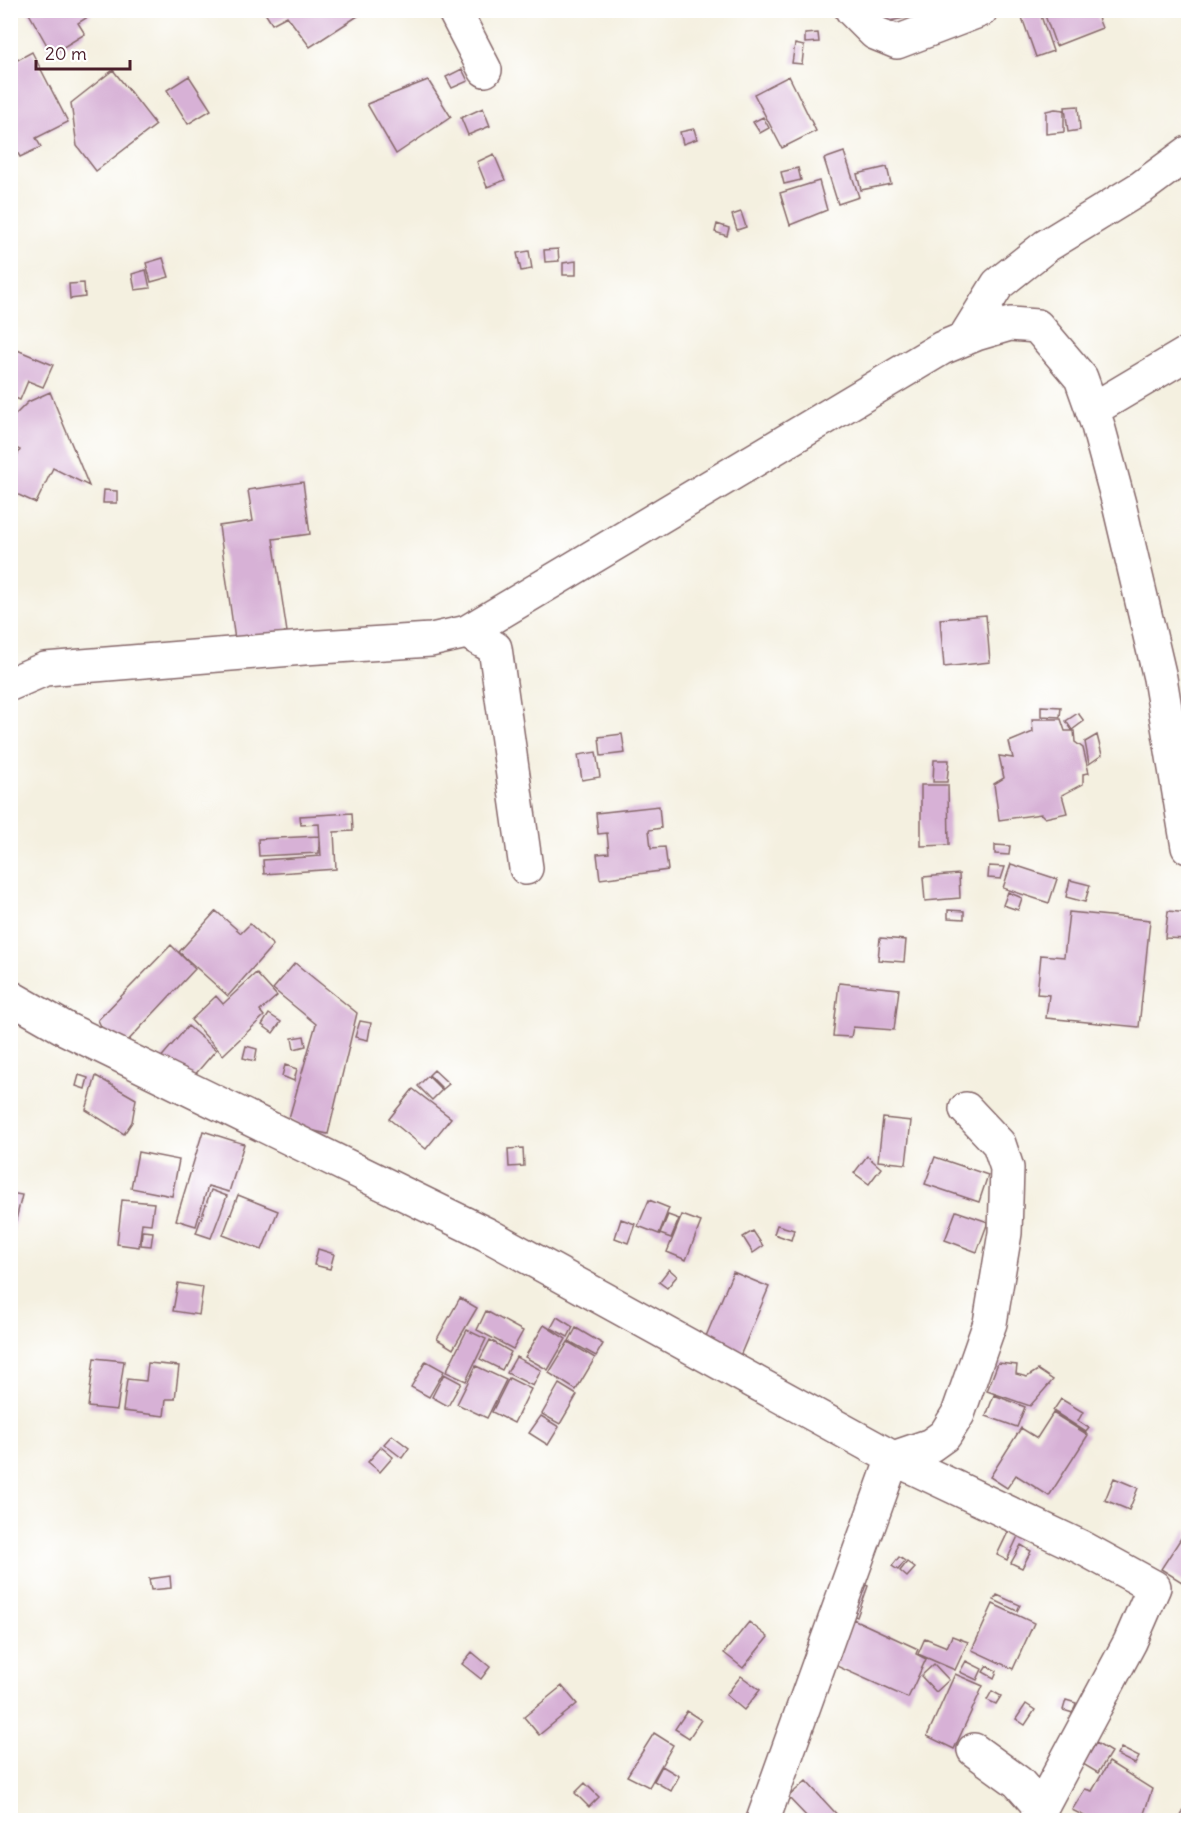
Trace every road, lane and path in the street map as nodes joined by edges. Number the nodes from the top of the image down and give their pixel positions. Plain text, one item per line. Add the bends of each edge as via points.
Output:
1 (454, 10) edge
2 (852, 10) edge
3 (981, 10) edge
4 (485, 70) dead end
5 (1188, 153) edge
6 (964, 339) junction
7 (1188, 353) edge
8 (1092, 410) junction
9 (467, 632) junction
10 (10, 684) edge
11 (1188, 847) edge
12 (526, 868) dead end
13 (10, 997) edge
14 (966, 1109) dead end
15 (893, 1458) junction
16 (974, 1750) dead end
17 (1038, 1814) edge
18 (763, 1821) edge

1 - 4 street
2 - 3 street via 875,33 897,42
5 - 6 street via 1142,187 1046,246 998,284
6 - 8 street via 1011,324 1037,326 1081,378
6 - 9 street via 942,348
7 - 8 street
8 - 11 street via 1119,504 1160,678
9 - 10 street via 431,640 45,669
9 - 12 street via 495,648
13 - 15 street via 66,1029 486,1234
14 - 15 street via 999,1144 1007,1168 1005,1233 990,1323 958,1414 945,1435 931,1446
15 - 17 street via 1082,1547 1154,1587 1130,1642
15 - 18 street
16 - 17 street via 1018,1782

